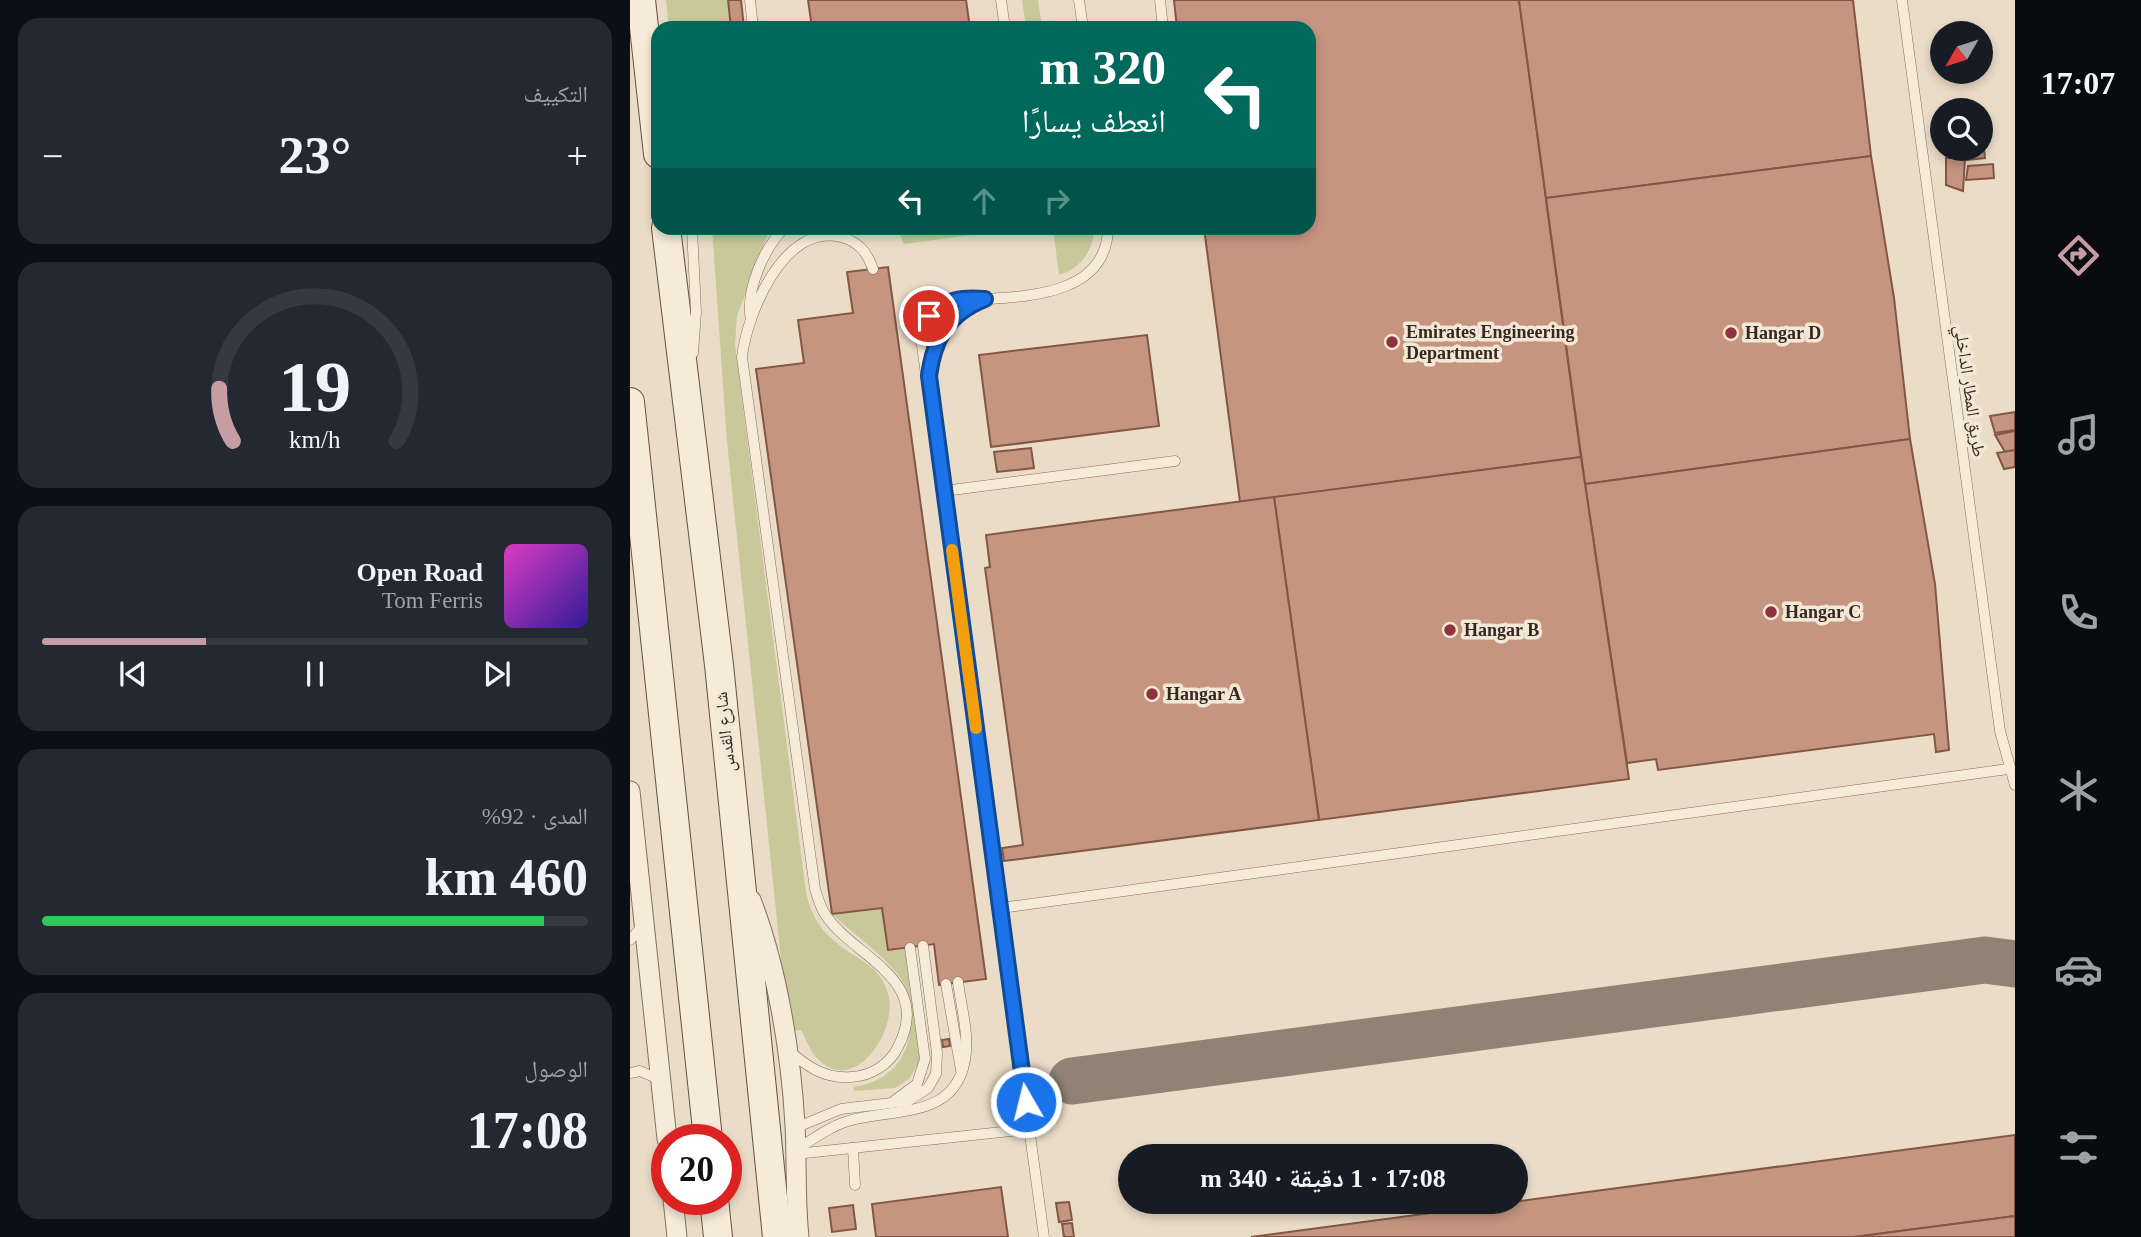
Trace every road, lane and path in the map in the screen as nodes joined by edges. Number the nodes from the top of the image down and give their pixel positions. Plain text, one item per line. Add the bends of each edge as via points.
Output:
1 (641, 0) edge
2 (750, 0) edge
3 (1001, 0) edge
4 (1079, 0) edge
5 (1160, 0) edge
6 (1902, 0) edge
7 (752, 21) edge
8 (1004, 21) edge
9 (1082, 21) edge
10 (1162, 21) edge
11 (651, 91) edge
12 (667, 235) edge
13 (692, 235) edge
14 (773, 235) edge
15 (778, 235) edge
16 (1106, 235) edge
17 (770, 245) junction
18 (873, 269) dead end
19 (985, 299) junction
20 (751, 320) junction
21 (929, 376) junction
22 (630, 402) edge
23 (687, 412) junction
24 (1175, 461) dead end
25 (944, 491) junction
26 (2008, 769) junction
27 (2015, 785) edge
28 (630, 791) edge
29 (740, 874) junction
30 (1001, 908) junction
31 (644, 923) junction
32 (630, 940) edge
33 (923, 946) dead end
34 (910, 947) dead end
35 (958, 982) dead end
36 (946, 984) dead end
37 (786, 1049) junction
38 (630, 1060) edge
39 (961, 1070) junction
40 (632, 1072) edge
41 (661, 1080) junction
42 (894, 1102) junction
43 (665, 1124) edge
44 (706, 1124) edge
45 (795, 1128) junction
46 (1029, 1129) junction
47 (853, 1149) junction
48 (796, 1152) junction
49 (855, 1185) dead end
50 (675, 1215) edge
51 (716, 1215) edge
52 (677, 1237) edge
53 (718, 1237) edge
54 (777, 1237) edge
55 (799, 1237) edge
56 (1044, 1237) edge

1 - 11 main road
2 - 7 lane
3 - 8 lane
4 - 9 lane
5 - 10 lane
6 - 26 lane, طريق المطار الداخلي
12 - 23 main road, شارع القدس
13 - 23 lane via 696,312
14 - 17 lane
15 - 17 lane
16 - 19 lane via 1101,258 1072,286
17 - 20 lane via 750,297
18 - 20 lane via 853,241 837,236 806,241 781,261
19 - 21 lane via 945,326 932,355
19 - 21 lane via 947,302 929,316 921,338
20 - 37 lane via 742,370 815,889 834,926 895,980 905,1008 899,1046 871,1073 839,1078 826,1075
21 - 25 lane
22 - 44 main road
23 - 29 main road, شارع القدس
24 - 25 lane
25 - 30 lane
26 - 27 lane, طريق المطار الداخلي
26 - 30 lane
28 - 31 street
29 - 37 street via 762,934
29 - 54 main road, شارع القدس
30 - 46 lane
31 - 32 lane
31 - 41 street
33 - 42 lane via 936,1074 922,1094
34 - 42 lane via 925,1059 917,1084
35 - 39 lane via 966,1044
36 - 39 lane
37 - 45 street
38 - 40 lane
39 - 48 lane via 951,1091 933,1105 849,1121
40 - 41 lane
41 - 43 street
42 - 45 lane via 832,1111
45 - 48 street
46 - 47 lane
46 - 56 lane
47 - 48 lane
47 - 49 lane
48 - 55 street
50 - 52 street
51 - 53 main road

